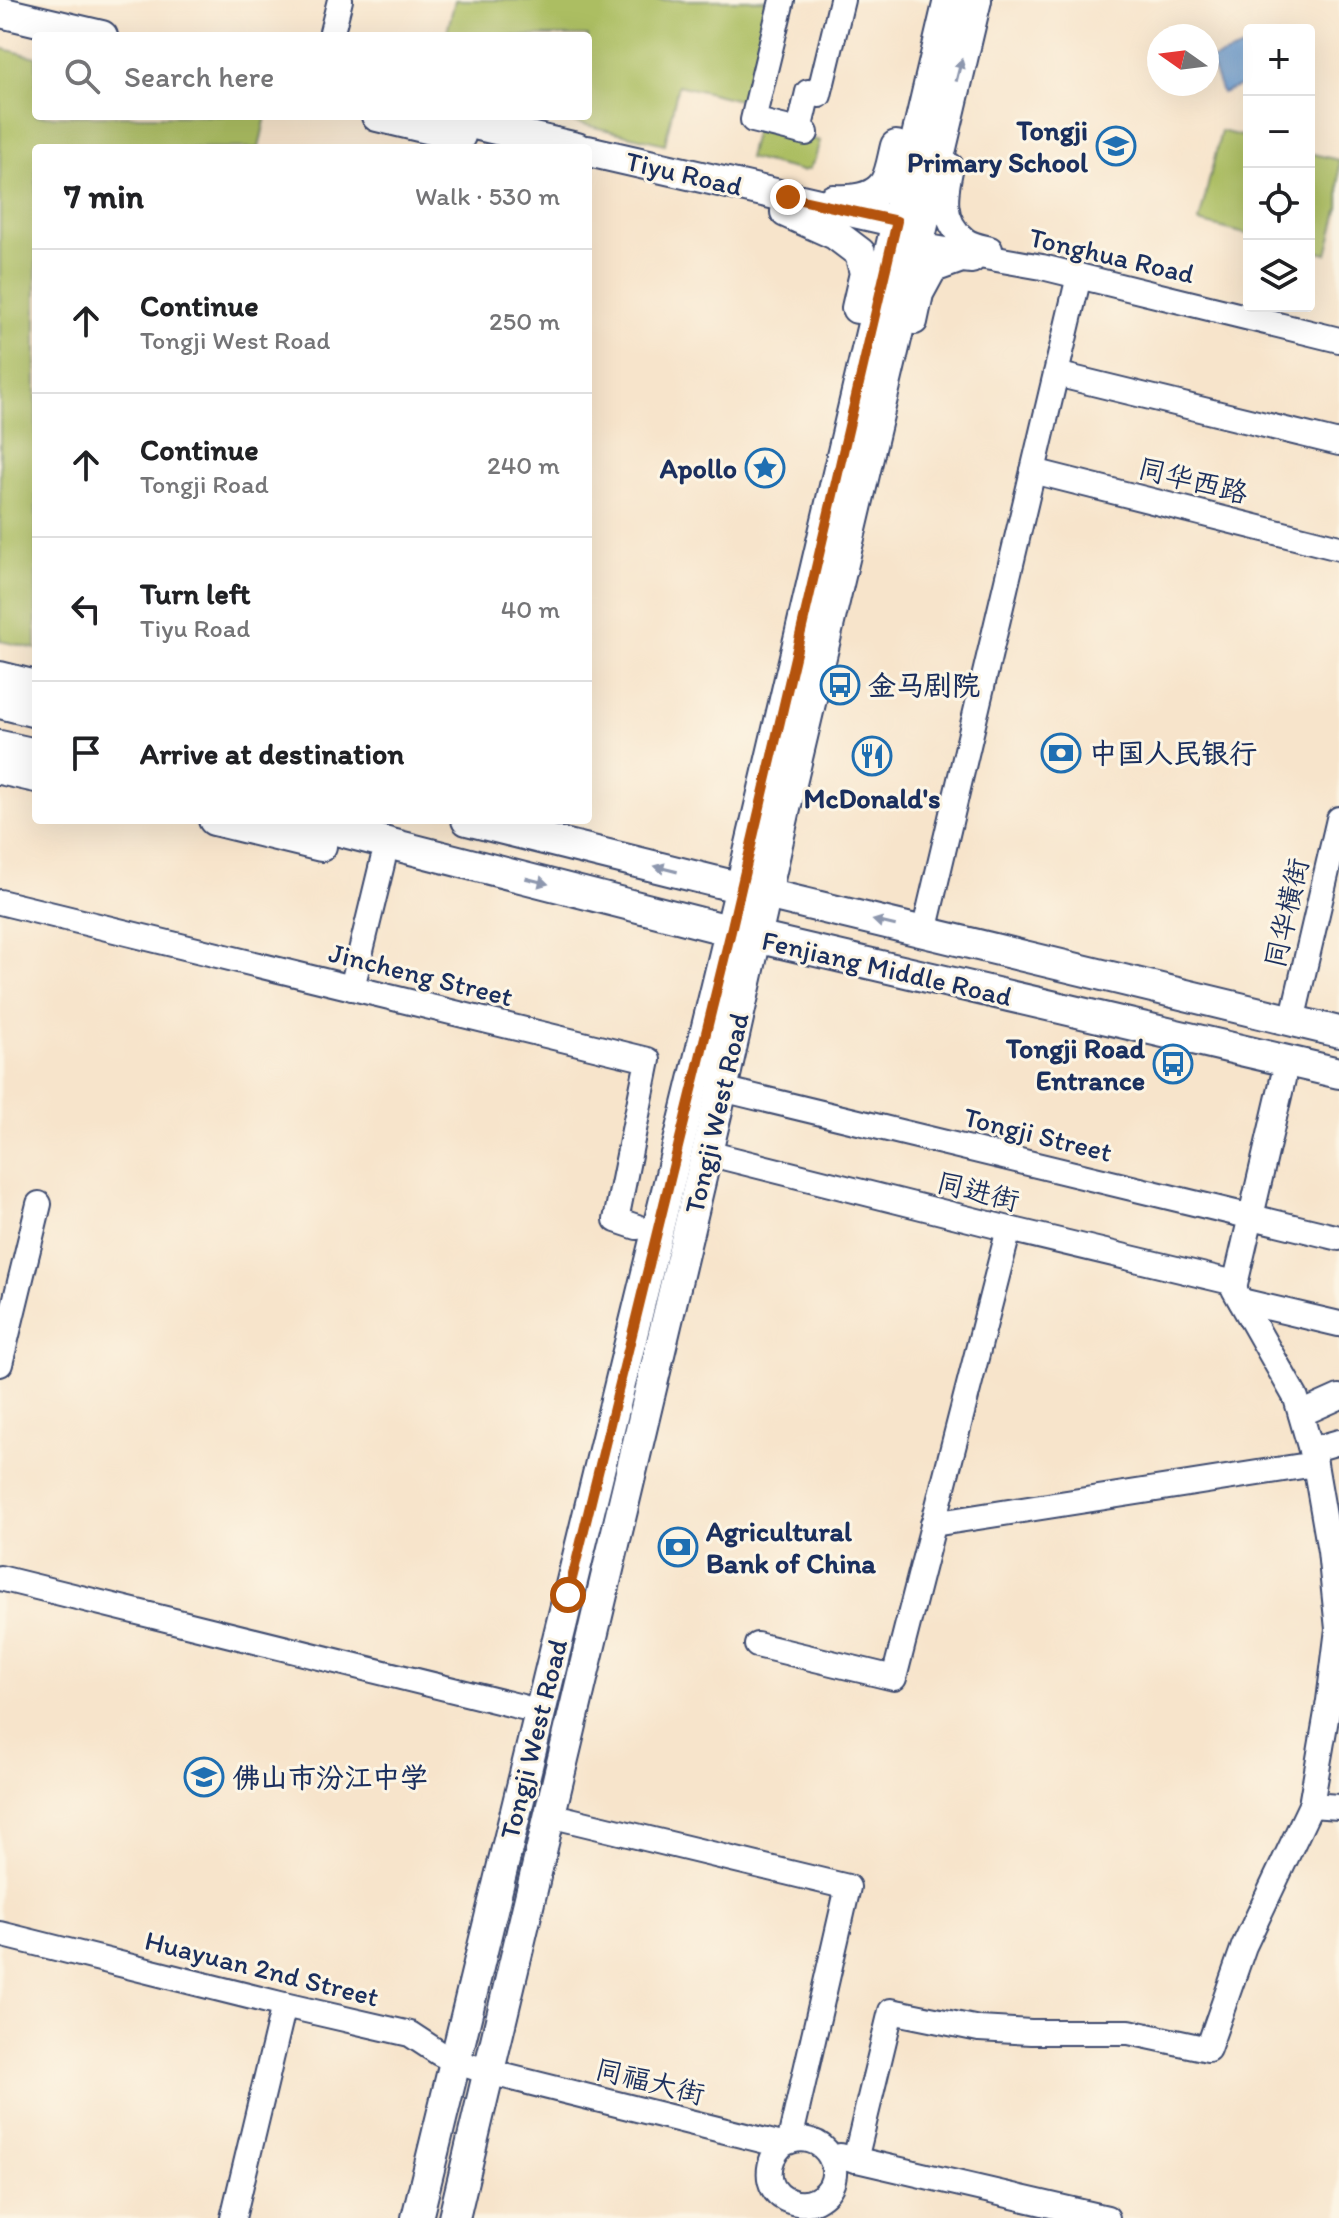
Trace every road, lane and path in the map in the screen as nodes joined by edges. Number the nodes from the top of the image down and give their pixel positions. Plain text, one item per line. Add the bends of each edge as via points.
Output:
1 (340, 0) edge
2 (782, 0) edge
3 (842, 0) edge
4 (932, 0) edge
5 (949, 0) edge
6 (976, 0) edge
7 (0, 12) edge
8 (0, 27) edge
9 (85, 32) edge
10 (332, 32) edge
11 (32, 35) edge
12 (394, 120) edge
13 (457, 120) edge
14 (495, 144) edge
15 (560, 144) edge
16 (906, 146) junction
17 (954, 151) dead end
18 (592, 152) edge
19 (592, 167) edge
20 (787, 204) junction
21 (907, 233) junction
22 (964, 248) junction
23 (1042, 267) junction
24 (1079, 276) junction
25 (889, 308) junction
26 (851, 339) junction
27 (1339, 340) edge
28 (908, 353) junction
29 (1056, 374) junction
30 (1339, 443) edge
31 (1033, 471) junction
32 (1339, 548) edge
33 (0, 677) edge
34 (32, 685) edge
35 (0, 703) edge
36 (32, 711) edge
37 (778, 728) junction
38 (0, 746) edge
39 (32, 753) edge
40 (0, 769) edge
41 (32, 776) edge
42 (784, 813) junction
43 (1339, 819) edge
44 (231, 824) edge
45 (313, 824) edge
46 (485, 824) edge
47 (383, 860) junction
48 (462, 862) junction
49 (753, 891) junction
50 (0, 902) edge
51 (924, 932) junction
52 (744, 934) junction
53 (352, 988) junction
54 (1007, 996) junction
55 (1294, 1013) junction
56 (1339, 1013) edge
57 (1339, 1032) edge
58 (1339, 1073) edge
59 (1283, 1079) junction
60 (722, 1089) junction
61 (1339, 1093) edge
62 (707, 1153) junction
63 (669, 1186) junction
64 (39, 1204) dead end
65 (1251, 1217) junction
66 (637, 1227) junction
67 (1009, 1229) junction
68 (1339, 1238) edge
69 (1238, 1292) junction
70 (1339, 1324) edge
71 (0, 1364) edge
72 (1339, 1397) edge
73 (1301, 1414) junction
74 (1339, 1442) edge
75 (1313, 1457) junction
76 (592, 1493) junction
77 (933, 1524) junction
78 (563, 1536) junction
79 (0, 1578) edge
80 (568, 1595) junction
81 (757, 1645) dead end
82 (522, 1707) junction
83 (1311, 1805) junction
84 (1339, 1807) edge
85 (566, 1819) junction
86 (0, 1934) edge
87 (284, 2005) junction
88 (447, 2057) junction
89 (496, 2074) junction
90 (786, 2142) junction
91 (830, 2154) junction
92 (855, 2160) junction
93 (821, 2208) edge
94 (233, 2218) edge
95 (399, 2218) edge
96 (417, 2218) edge
97 (454, 2218) edge
98 (469, 2218) edge
99 (1107, 2218) edge

1 - 10 street
2 - 3 street via 753,120 802,132 808,92 819,95
4 - 16 main road
5 - 16 main road
21 -> 6 main road
7 - 9 main road
8 - 11 main road
12 - 14 main road
13 - 15 main road
16 - 20 main road via 872,195
16 - 21 main road
17 - 22 street via 944,197
18 - 20 main road, Tiyu Road
19 - 20 main road
20 - 21 main road, Tiyu Road
20 - 26 main road via 860,253 865,273
21 - 22 street, Tiyu Road
21 - 25 main road
22 - 23 street, Tonghua Road
23 - 24 street, Tonghua Road
23 - 28 street via 962,260 934,270 921,294
24 - 27 street, Tonghua Road
24 - 29 street
25 - 26 main road
25 - 28 main road
25 - 37 main road
25 - 42 main road
26 - 37 main road via 768,693
28 - 42 main road via 803,803
29 - 30 street
29 - 31 street
31 - 32 street, 同华西路
31 - 51 street
33 - 34 main road
35 - 36 main road
37 - 49 main road
38 - 39 main road
40 - 41 main road
42 - 49 main road
43 - 55 street, 同华横街
44 - 47 main road
45 - 48 main road, Fenjiang Middle Road
49 -> 46 main road, Fenjiang Middle Road
47 - 48 main road via 414,868
47 - 53 street
48 -> 52 main road, Fenjiang Middle Road
51 -> 49 main road, Fenjiang Middle Road
49 - 52 main road, Tongji West Road
50 - 53 street, Jincheng Street
51 - 55 main road, Fenjiang Middle Road
52 - 54 main road, Fenjiang Middle Road
52 - 60 main road, Tongji West Road
52 - 63 main road, Tongji West Road
53 - 66 street, Jincheng Street via 648,1060 616,1220
54 - 58 main road, Fenjiang Middle Road
54 - 59 main road via 1110,1035
55 - 56 main road
55 - 57 main road, Fenjiang Middle Road
59 - 61 main road
59 - 65 street
60 - 62 main road, Tongji West Road
60 - 65 street, Tongji Street
62 - 67 street, 同进街
62 - 85 main road via 718,1192
62 - 89 main road, Tongji West Road
63 - 66 main road
63 - 76 main road, Tongji West Road
64 - 71 street
65 - 68 street, Tongji Street
65 - 69 street
66 - 78 main road
67 - 69 street, 同进街
67 - 77 street
69 - 70 street, 同进街
69 - 73 street
72 - 73 street
73 - 75 street
74 - 75 street
75 - 77 street
75 - 83 street via 1338,1629
76 - 78 main road
76 - 80 main road, Tongji West Road
77 - 81 street via 894,1678
78 - 80 main road
78 - 82 main road
79 - 82 street
80 - 88 main road, Tongji West Road
82 - 88 main road
83 - 84 street
83 - 92 street via 1244,1946 1208,2049 1129,2032 979,2029 891,2011
85 - 89 main road
85 - 90 street via 848,1887
86 - 87 street, Huayuan 2nd Street
87 - 88 street, Huayuan 2nd Street via 410,2034
87 - 94 street
88 - 89 street, Huayuan 2nd Street
88 - 95 main road
88 - 96 main road, Tongji West Road
89 - 90 street, 同福大街
89 - 97 main road, Tongji West Road
89 - 98 main road
90 - 91 street, 同福大街 via 811,2140
90 - 93 street via 770,2163 772,2184 778,2194
91 - 92 street, 同福大街
91 - 93 street via 834,2174
92 - 99 street, 同福大街

